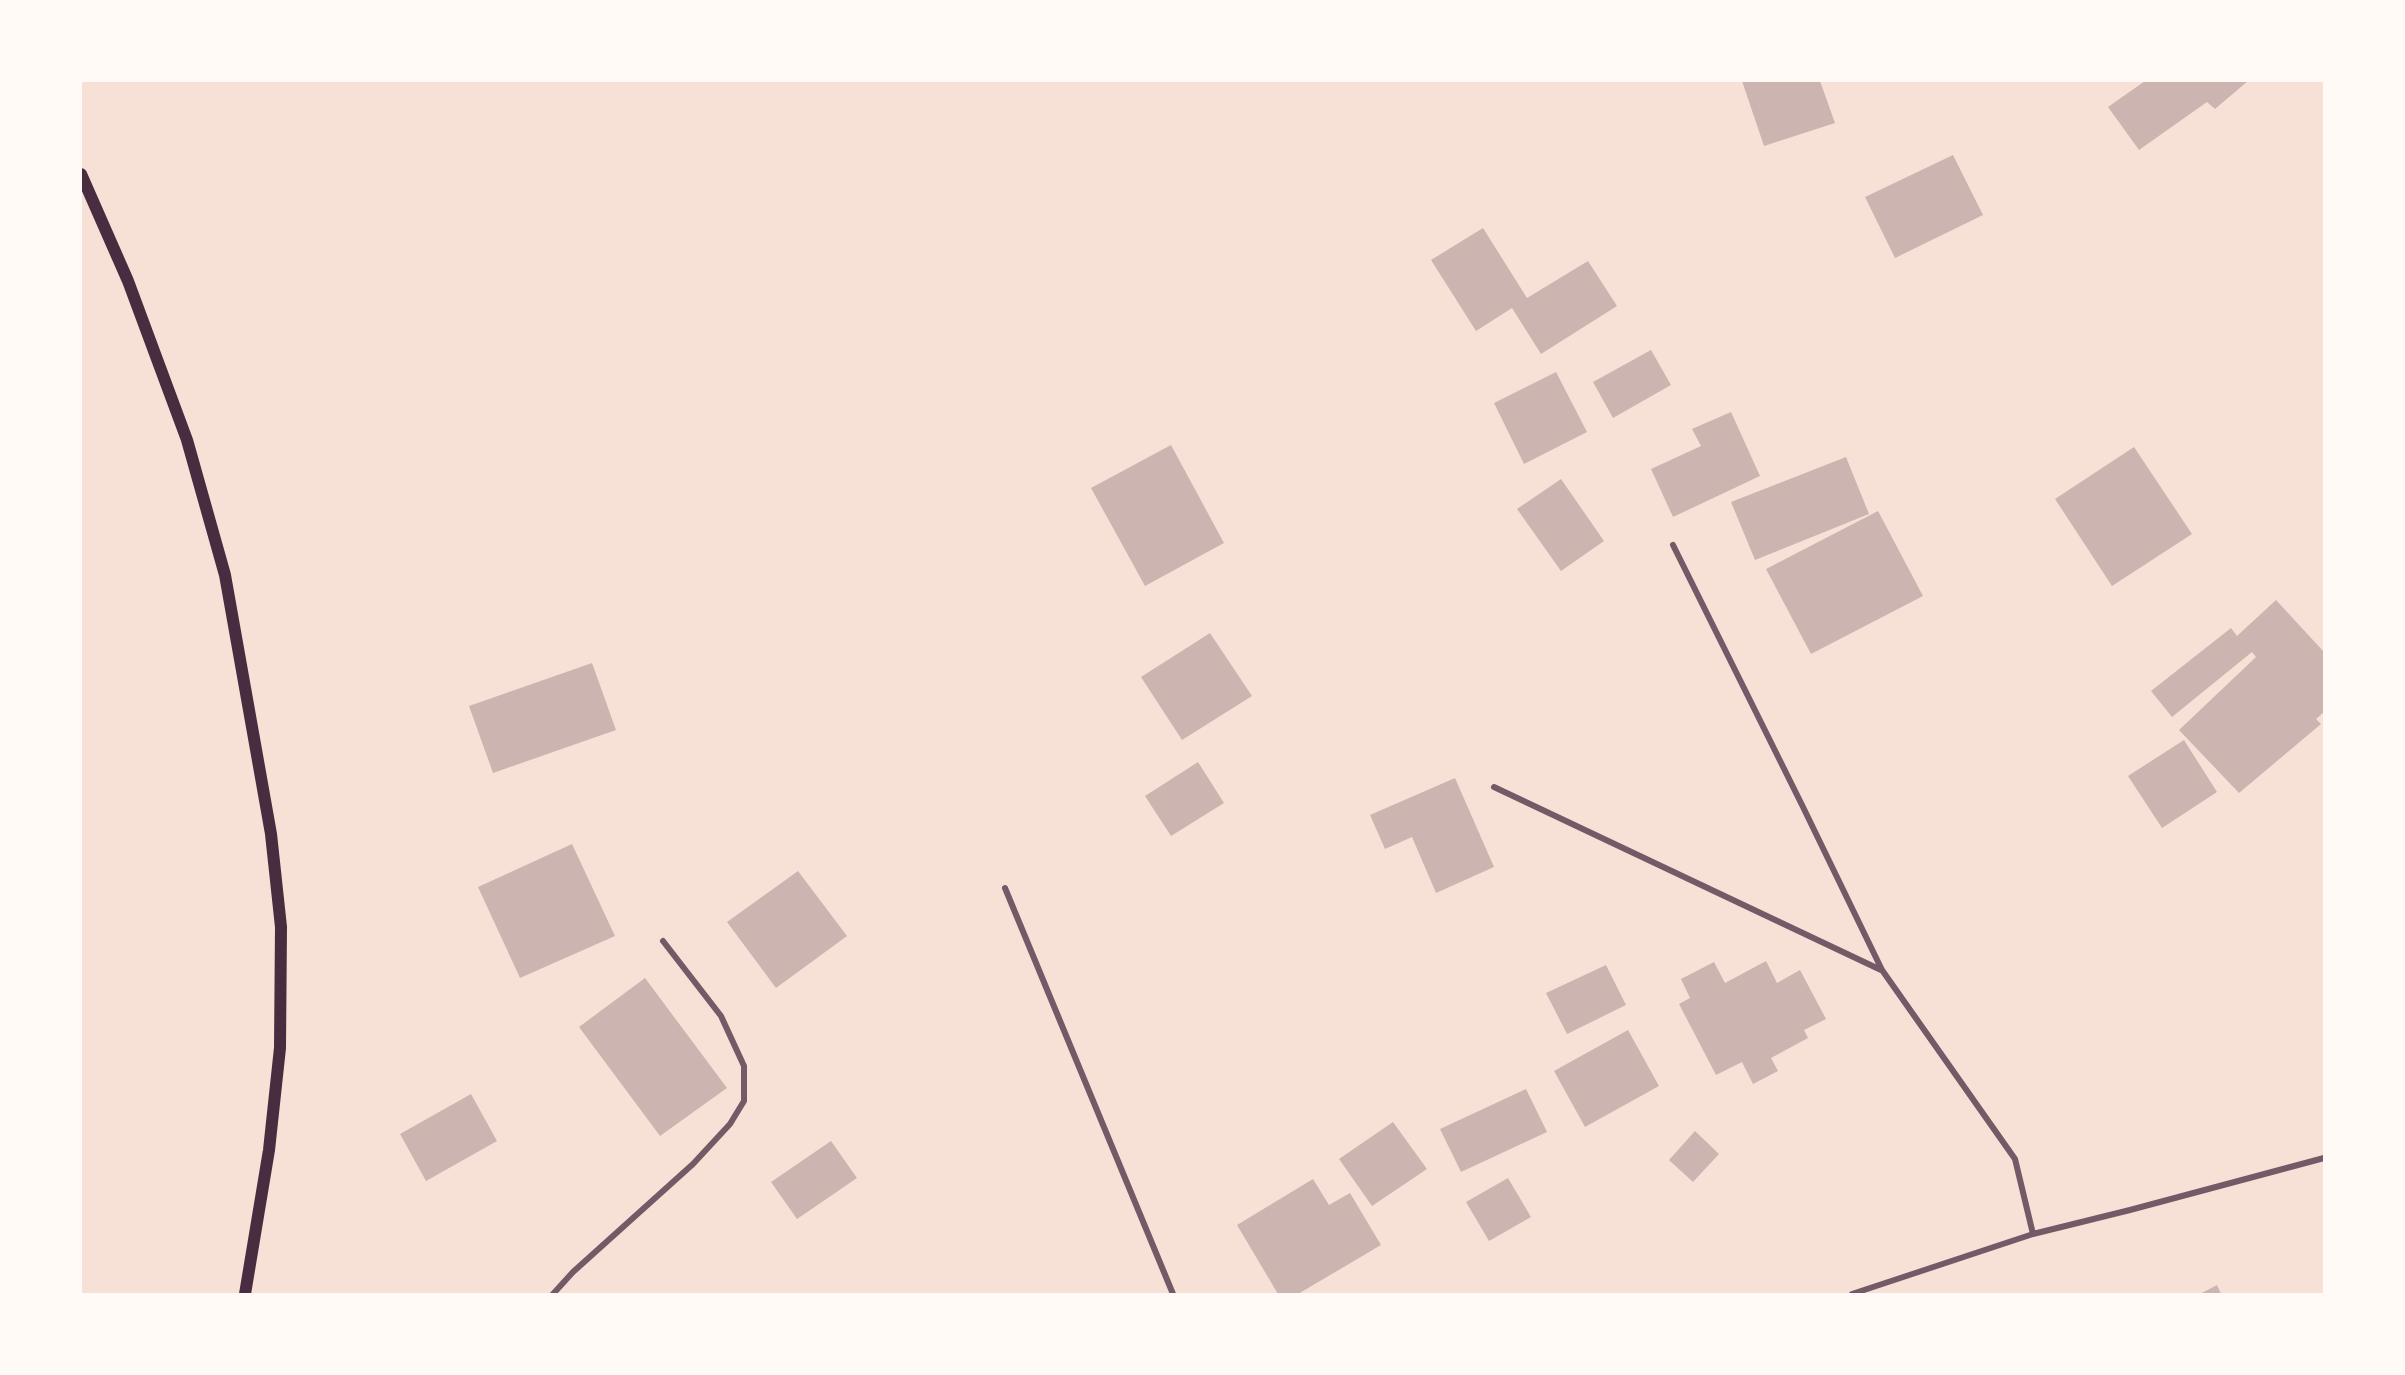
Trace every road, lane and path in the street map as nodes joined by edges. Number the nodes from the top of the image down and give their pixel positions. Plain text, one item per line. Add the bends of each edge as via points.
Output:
1 (81, 174) edge
2 (1673, 545) dead end
3 (1494, 787) dead end
4 (1005, 888) dead end
5 (663, 941) dead end
6 (1882, 970) junction
7 (2324, 1158) edge
8 (2032, 1234) junction
9 (245, 1294) edge
10 (553, 1294) edge
11 (1173, 1294) edge
12 (1852, 1294) edge

1 - 9 main road via 128,281 190,451 225,575 270,834 281,927 280,1048 269,1150
2 - 6 street
3 - 6 street
4 - 11 street
5 - 10 street via 721,1016 744,1066 744,1101 730,1124 693,1164
6 - 8 street via 2015,1159
7 - 8 street
8 - 12 street

